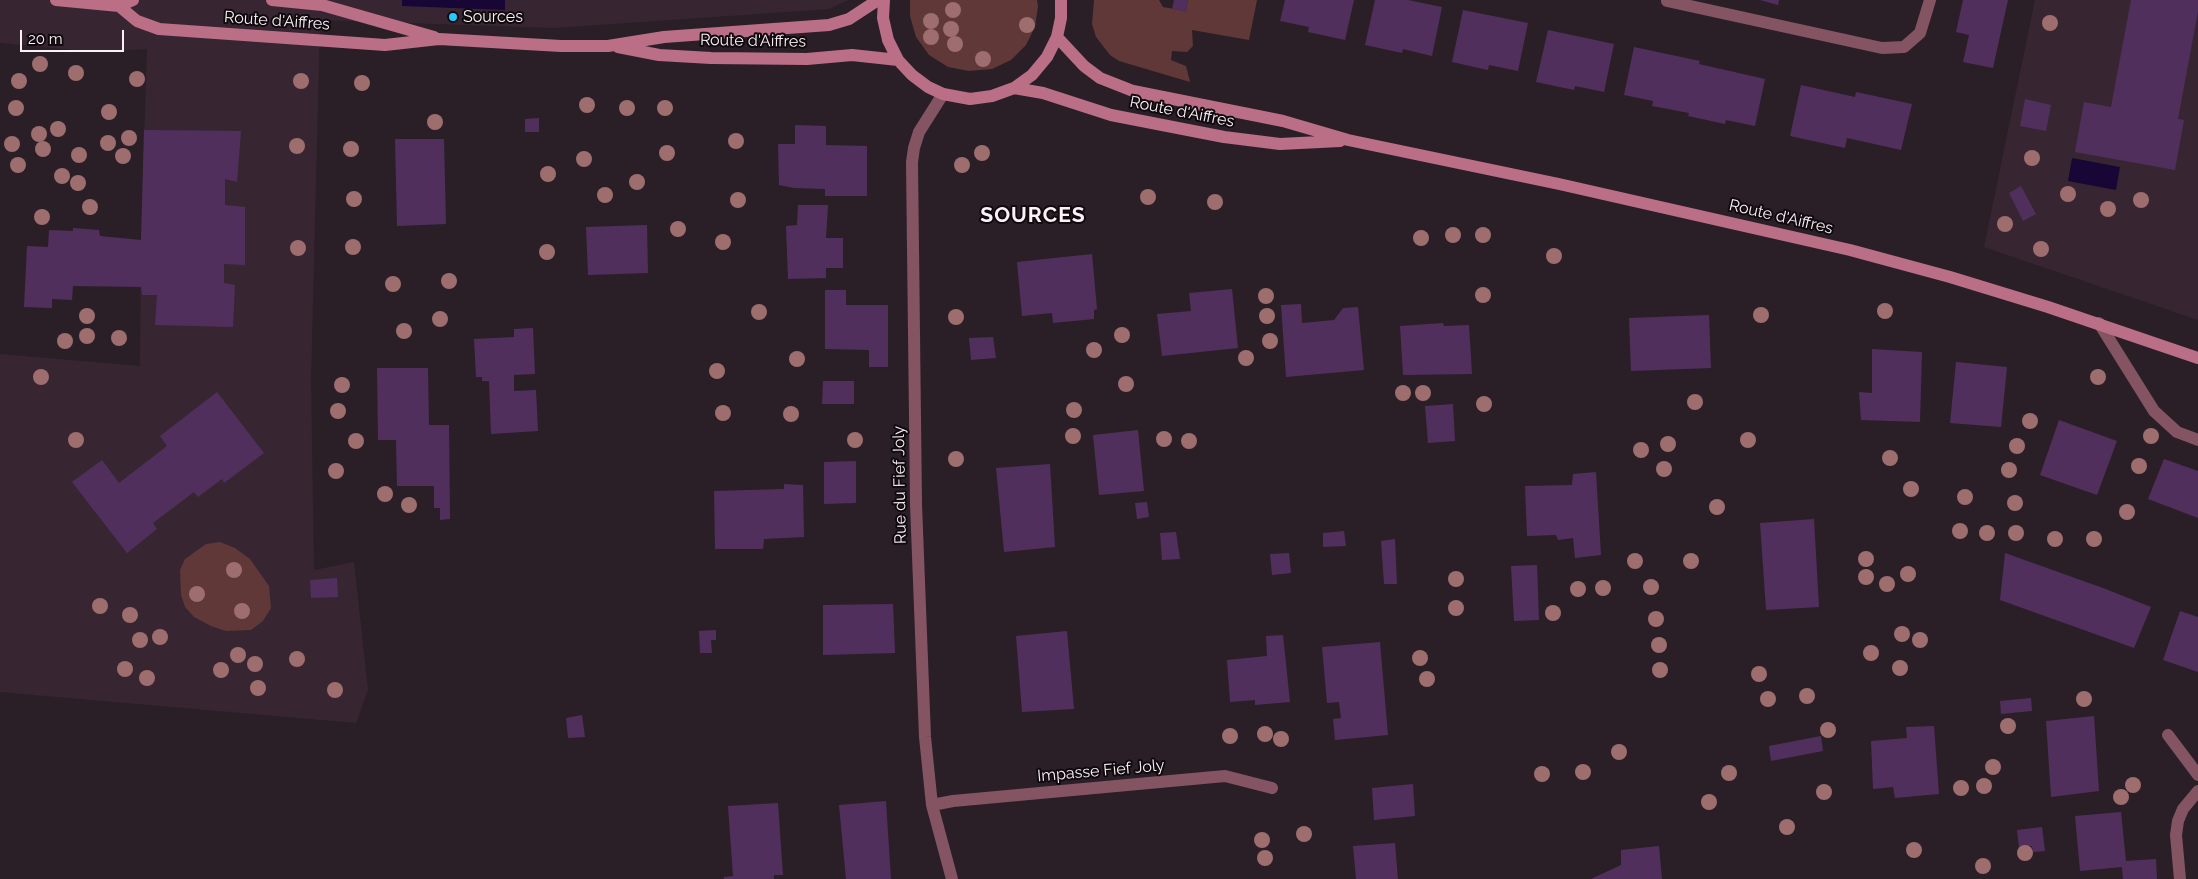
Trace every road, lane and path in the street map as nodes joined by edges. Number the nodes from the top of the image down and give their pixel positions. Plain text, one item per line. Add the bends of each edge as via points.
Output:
1 (56, 0) edge
2 (133, 0) edge
3 (272, 0) edge
4 (878, 0) edge
5 (884, 0) edge
6 (1061, 0) edge
7 (1666, 0) edge
8 (1930, 0) edge
9 (119, 6) junction
10 (1057, 37) junction
11 (439, 39) junction
12 (608, 46) junction
13 (898, 60) junction
14 (1014, 88) junction
15 (943, 94) junction
16 (1348, 140) junction
17 (2099, 323) junction
18 (2198, 358) edge
19 (2198, 440) edge
20 (2168, 735) dead end
21 (2198, 774) edge
22 (1272, 788) dead end
23 (2198, 791) edge
24 (932, 805) junction
25 (952, 879) edge
26 (2180, 879) edge

1 - 9 main road
2 - 9 main road
3 - 11 main road, Route d'Aiffres via 322,6
4 - 12 main road, Route d'Aiffres via 849,19 829,26 664,37
5 - 13 main road via 883,18 888,40
6 - 10 main road
7 - 8 street via 1882,48 1904,47 1920,33
9 - 11 main road, Route d'Aiffres via 137,21 159,29 385,45
10 - 14 main road via 1047,58
10 - 16 main road, Route d'Aiffres via 1084,66 1116,85 1180,101 1283,120
11 - 12 main road, Route d'Aiffres
12 - 13 main road, Route d'Aiffres via 659,55 710,58 807,59 852,55
13 - 15 main road via 912,76
14 - 15 main road via 970,99
14 - 16 main road, Route d'Aiffres via 1044,93 1111,115 1224,137 1280,144
15 - 24 street, Rue du Fief Joly via 920,132 912,162 916,504 924,737
16 - 17 main road, Route d'Aiffres via 1850,250
17 - 18 main road, Route d'Aiffres
17 - 19 street via 2154,411 2177,432
20 - 21 street
22 - 24 street, Impasse Fief Joly via 1225,776
23 - 26 street via 2178,821
24 - 25 street, Rue du Fief Joly

